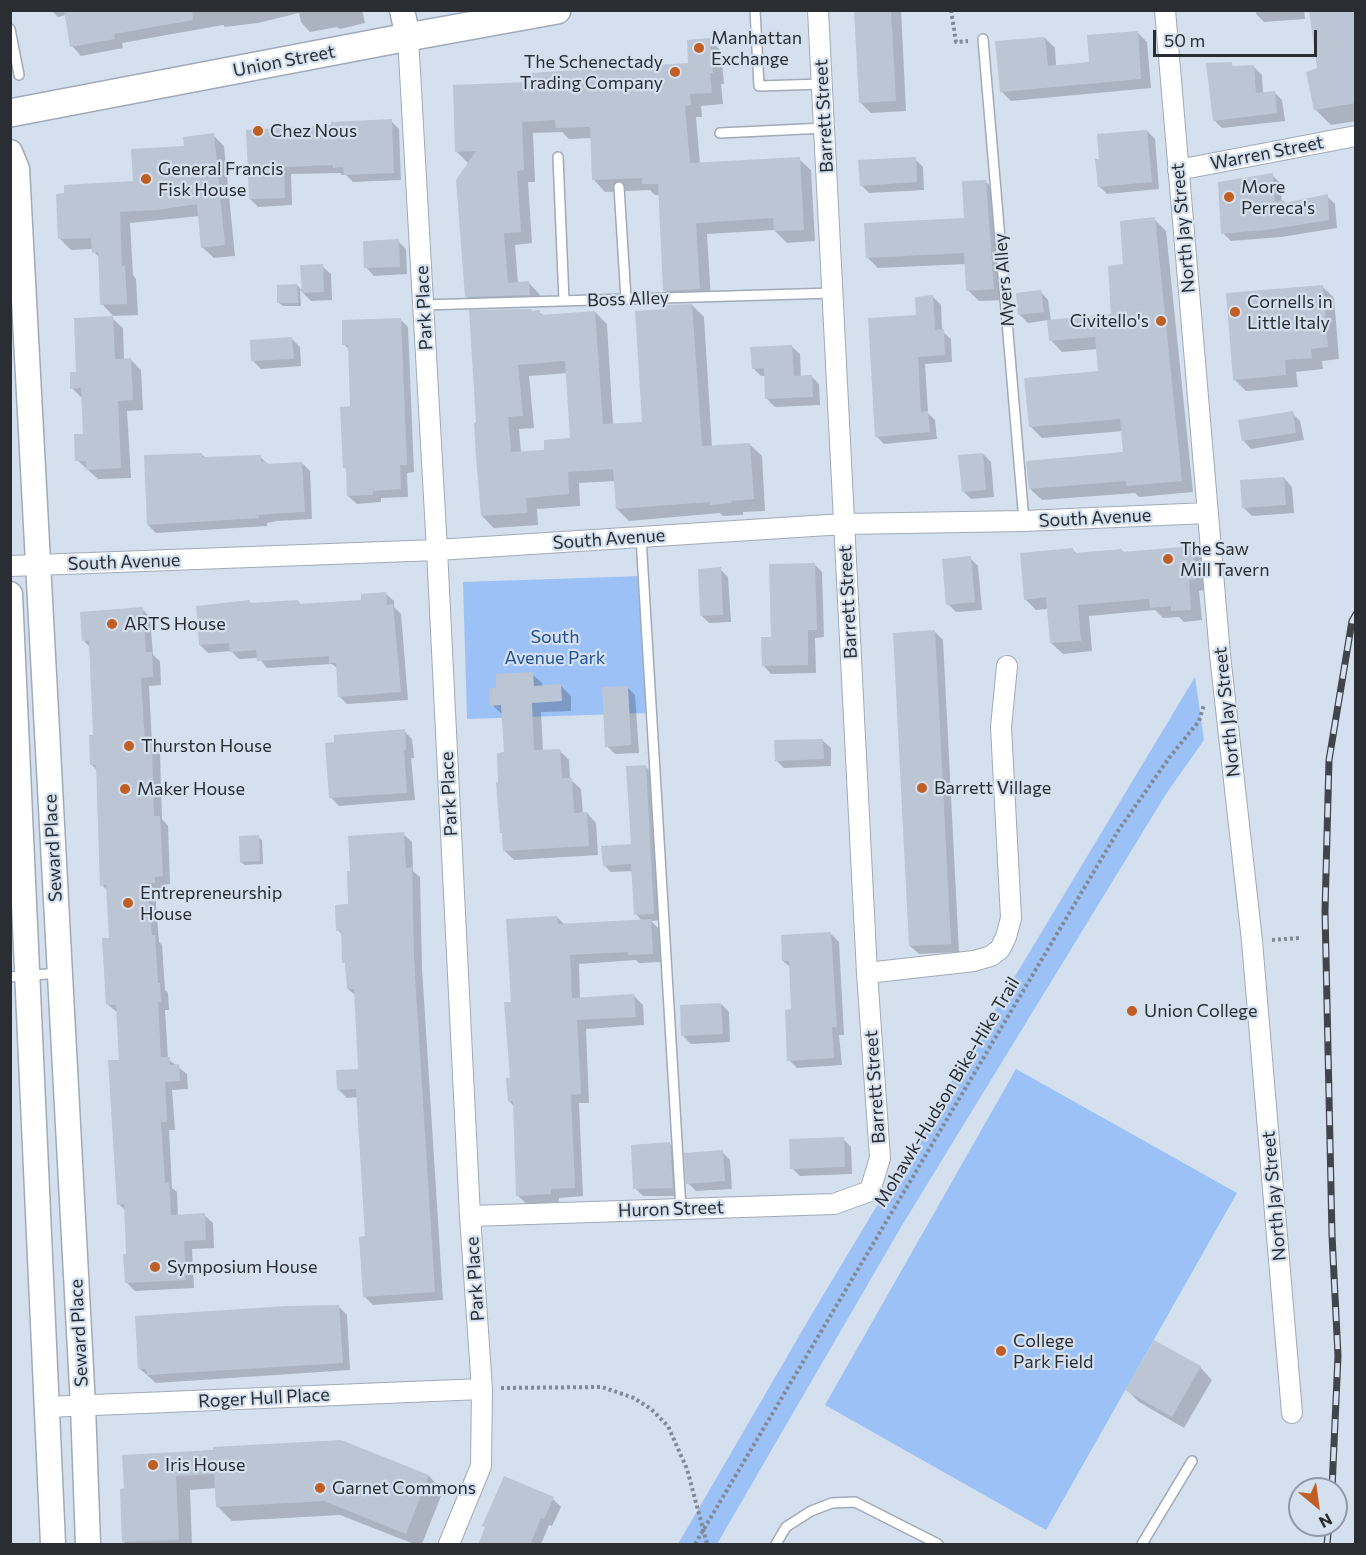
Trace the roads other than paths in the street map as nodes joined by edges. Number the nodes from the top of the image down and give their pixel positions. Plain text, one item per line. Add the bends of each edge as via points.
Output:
1 (402, 10) edge
2 (557, 10) edge
3 (755, 10) edge
4 (818, 10) edge
5 (1165, 10) edge
6 (10, 29) edge
7 (408, 37) junction
8 (983, 39) road end
9 (19, 75) dead end
10 (822, 84) junction
11 (10, 113) edge
12 (825, 128) junction
13 (720, 133) dead end
14 (1356, 136) edge
15 (10, 152) edge
16 (558, 157) dead end
17 (1178, 170) junction
18 (620, 187) dead end
19 (833, 293) junction
20 (626, 299) junction
21 (564, 301) junction
22 (423, 305) junction
23 (1208, 513) junction
24 (1024, 521) junction
25 (844, 524) junction
26 (641, 537) junction
27 (437, 550) junction
28 (38, 565) junction
29 (10, 566) edge
30 (10, 594) edge
31 (1007, 666) dead end
32 (60, 973) junction
33 (867, 973) junction
34 (19, 976) edge
35 (870, 1191) joint
36 (681, 1209) junction
37 (470, 1216) junction
38 (482, 1389) junction
39 (83, 1406) junction
40 (46, 1407) junction
41 (1292, 1413) dead end
42 (1191, 1461) dead end
43 (52, 1545) edge
44 (88, 1545) edge
45 (449, 1545) edge
46 (776, 1545) edge
47 (938, 1545) edge
48 (1142, 1545) edge

1 - 7 street
2 - 7 main road, Union Street
3 - 10 lane via 759,86
4 - 10 street, Barrett Street
5 - 17 street, North Jay Street
6 - 9 lane
7 - 11 main road, Union Street
7 - 22 street, Park Place
8 - 24 lane, Myers Alley
10 - 12 street, Barrett Street
12 - 13 lane
12 - 19 street, Barrett Street
14 - 17 street, Warren Street
15 - 28 street, Seward Place via 17,169
16 - 21 lane
17 - 23 street, North Jay Street
18 - 20 lane
19 - 20 lane, Boss Alley
19 - 25 street, Barrett Street
20 - 21 lane, Boss Alley
21 - 22 lane, Boss Alley
22 - 27 street, Park Place
23 - 24 street, South Avenue
23 - 41 street, North Jay Street via 1252,941
24 - 25 street, South Avenue
25 - 26 street, South Avenue
25 - 33 street, Barrett Street
26 - 27 street, South Avenue
26 - 36 lane
27 - 28 street, South Avenue
27 - 37 street, Park Place
28 - 29 street, South Avenue
28 - 32 street, Seward Place
30 - 34 street, Seward Place
31 - 33 street via 1000,727 1011,918 1006,937 991,956 974,961
32 - 34 lane
32 - 39 street, Seward Place
33 - 35 street, Barrett Street via 880,1158
34 - 40 street, Seward Place
35 - 36 street, Huron Street via 834,1203
36 - 37 street, Huron Street
37 - 38 street, Park Place
38 - 39 street, Roger Hull Place
38 - 45 street, Park Place via 481,1466
39 - 40 street, Roger Hull Place
39 - 44 street, Seward Place
40 - 43 street, Seward Place
42 - 48 lane
46 - 47 lane via 786,1527 811,1511 832,1503 855,1502

